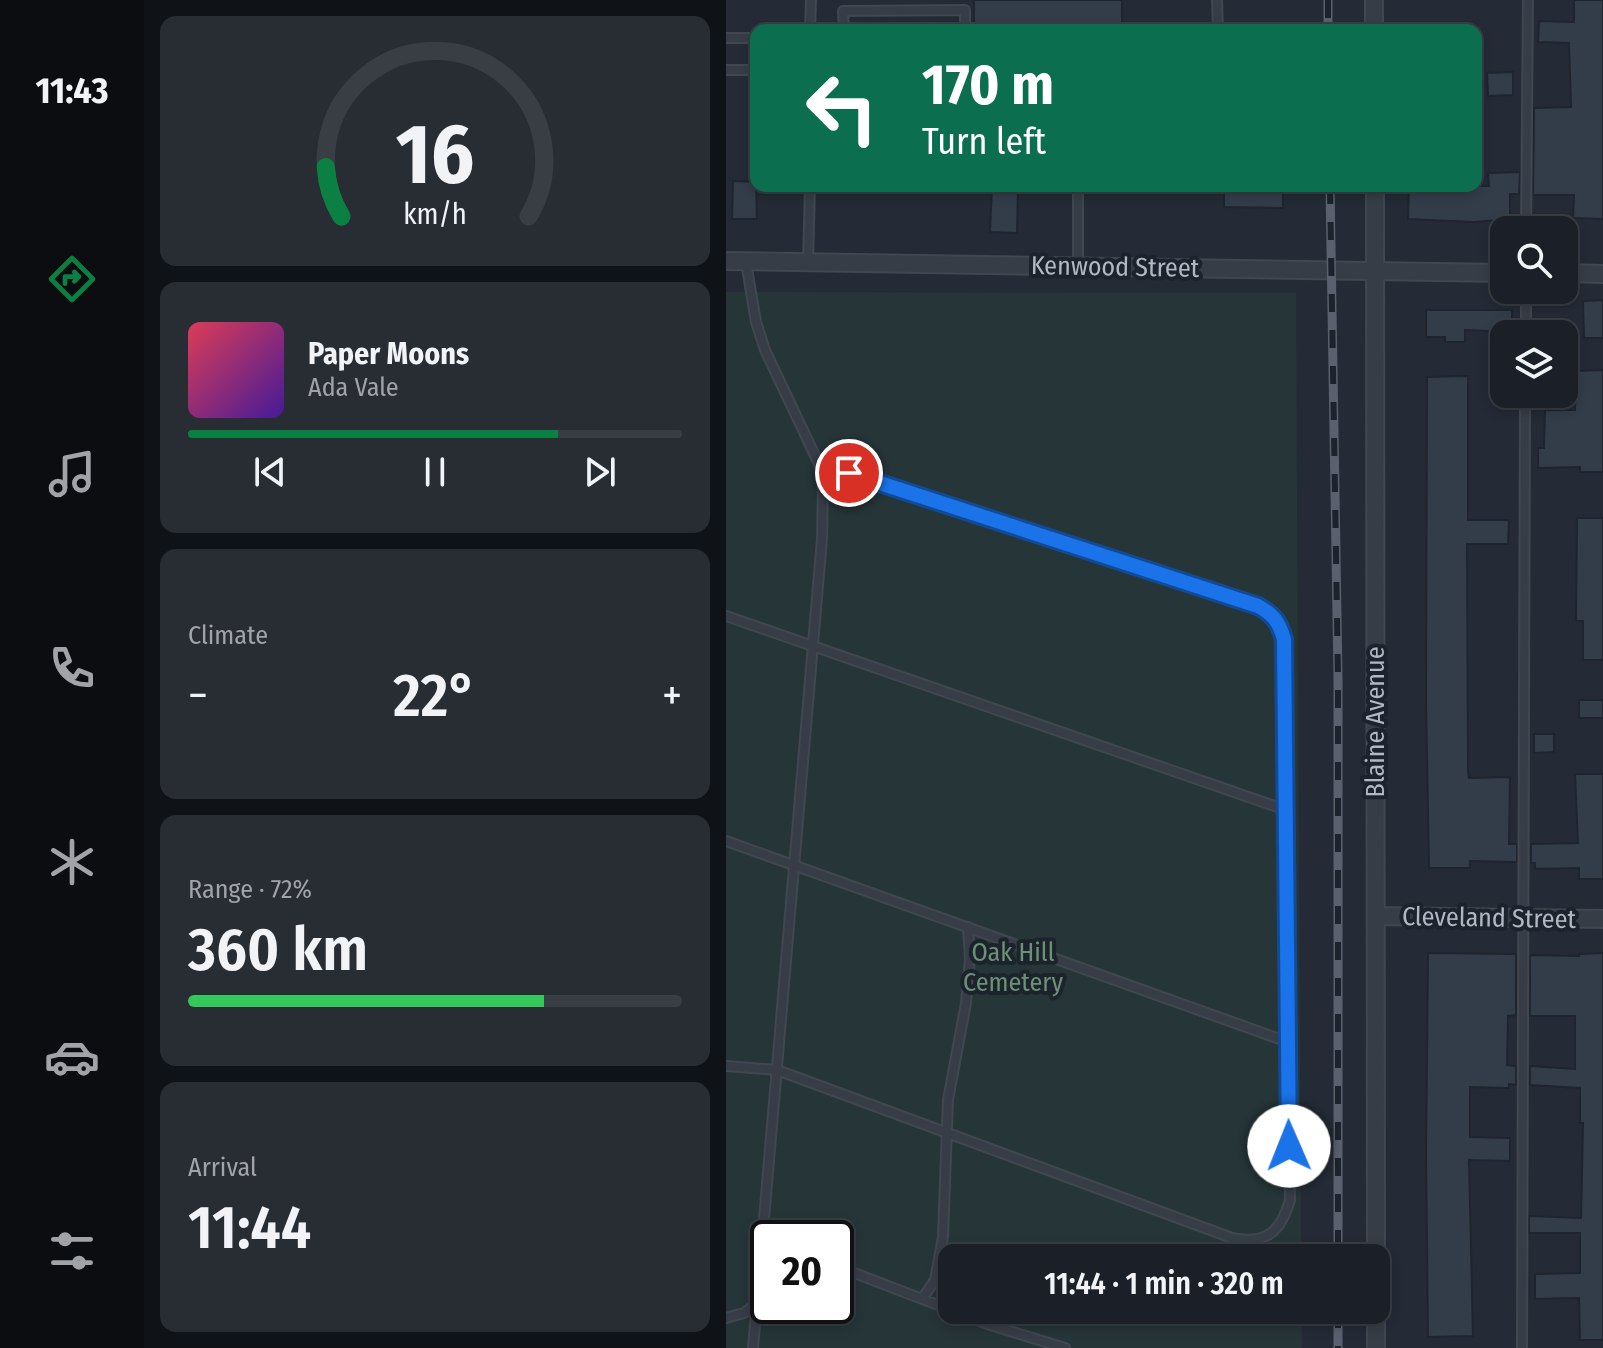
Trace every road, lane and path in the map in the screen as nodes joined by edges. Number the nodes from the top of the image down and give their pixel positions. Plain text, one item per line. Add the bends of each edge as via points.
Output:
1 (811, 0) edge
2 (1217, 0) edge
3 (1374, 0) edge
4 (1528, 0) edge
5 (810, 24) edge
6 (844, 24) edge
7 (965, 24) edge
8 (1218, 24) edge
9 (1374, 24) edge
10 (726, 38) edge
11 (750, 38) edge
12 (726, 70) edge
13 (750, 70) edge
14 (810, 192) edge
15 (1078, 192) edge
16 (1375, 192) edge
17 (1526, 216) edge
18 (726, 261) edge
19 (746, 261) junction
20 (808, 263) junction
21 (1078, 266) junction
22 (1375, 272) junction
23 (1490, 273) edge
24 (1578, 273) edge
25 (1603, 274) edge
26 (1525, 408) edge
27 (819, 464) junction
28 (726, 616) edge
29 (813, 645) junction
30 (1286, 810) junction
31 (726, 841) edge
32 (794, 865) junction
33 (1376, 916) junction
34 (1523, 918) junction
35 (1603, 919) edge
36 (968, 927) junction
37 (1288, 1042) junction
38 (726, 1066) edge
39 (777, 1070) junction
40 (946, 1132) junction
41 (767, 1220) edge
42 (1376, 1244) edge
43 (854, 1273) edge
44 (922, 1299) junction
45 (750, 1308) edge
46 (726, 1318) edge
47 (755, 1324) edge
48 (1376, 1324) edge
49 (753, 1348) edge
50 (1065, 1348) edge
51 (1376, 1348) edge
52 (1522, 1348) edge

1 - 5 lane
2 - 8 lane
3 - 9 street
4 - 17 lane
6 - 7 lane via 843,11 950,10 965,10
10 - 11 lane
12 - 13 lane
14 - 20 lane
15 - 21 lane
16 - 22 street, Blaine Avenue
18 - 19 street, Kenwood Street
19 - 20 street, Kenwood Street
19 - 27 lane via 765,350
20 - 21 street, Kenwood Street
21 - 22 street, Kenwood Street
22 - 23 street, Kenwood Street
22 - 33 street, Blaine Avenue
24 - 25 street
26 - 34 lane
27 - 29 lane via 823,511
27 - 30 lane via 1271,613 1284,639
28 - 29 lane
29 - 30 lane
29 - 32 lane
30 - 37 lane
31 - 32 lane
32 - 36 lane
32 - 39 lane
33 - 34 street, Cleveland Street
33 - 42 street, Blaine Avenue
34 - 35 street, Cleveland Street
34 - 52 lane
36 - 37 lane
36 - 40 lane via 966,1003
37 - 40 lane via 1290,1200 1275,1231 1261,1238 1232,1238
38 - 39 lane
39 - 40 lane
39 - 41 lane
40 - 44 lane via 943,1237 935,1280
43 - 44 lane
44 - 50 lane
45 - 46 lane
47 - 49 lane
48 - 51 street

